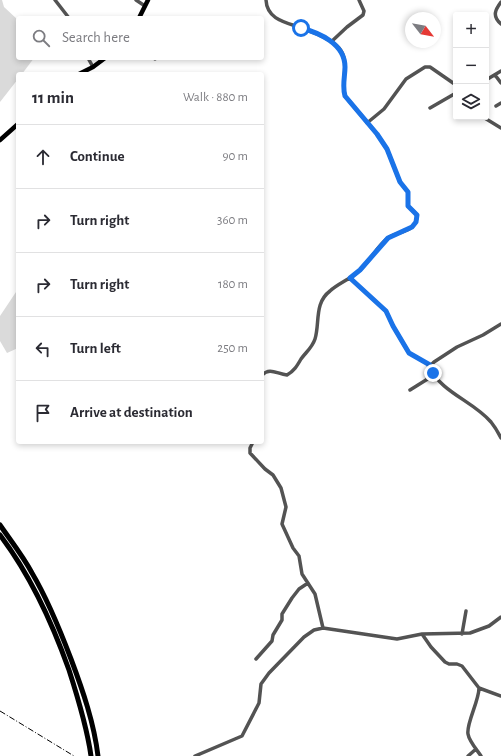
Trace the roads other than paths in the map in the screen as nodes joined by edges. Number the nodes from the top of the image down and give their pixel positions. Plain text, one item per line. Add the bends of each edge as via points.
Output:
1 (55, 0) edge
2 (136, 0) edge
3 (148, 0) edge
4 (266, 0) edge
5 (359, 0) edge
6 (501, 2) edge
7 (145, 6) junction
8 (67, 16) edge
9 (140, 16) edge
10 (501, 24) edge
11 (331, 42) junction
12 (89, 60) edge
13 (102, 60) edge
14 (93, 66) junction
15 (84, 72) edge
16 (501, 72) edge
17 (495, 75) junction
18 (489, 78) edge
19 (501, 83) edge
20 (455, 84) edge
21 (453, 94) edge
22 (501, 103) edge
23 (496, 106) dead end
24 (430, 108) dead end
25 (488, 120) edge
26 (367, 123) junction
27 (16, 126) edge
28 (501, 128) edge
29 (0, 140) edge
30 (350, 278) junction
31 (501, 324) edge
32 (430, 365) junction
33 (264, 373) edge
34 (434, 375) junction
35 (410, 390) dead end
36 (501, 438) edge
37 (252, 444) edge
38 (0, 525) edge
39 (0, 535) edge
40 (308, 583) junction
41 (466, 610) dead end
42 (501, 617) edge
43 (323, 628) junction
44 (422, 634) junction
45 (462, 634) junction
46 (256, 659) dead end
47 (480, 688) junction
48 (501, 696) edge
49 (476, 750) junction
50 (91, 756) edge
51 (98, 756) edge
52 (195, 756) edge
53 (468, 756) edge
54 (481, 756) edge

1 - 8 street
2 - 7 street
3 - 7 main road
4 - 11 street via 268,10 277,19 311,31
5 - 11 street via 363,15
6 - 10 street via 494,13
7 - 9 main road
11 - 26 street via 344,58 345,96
12 - 14 street
13 - 14 main road
14 - 15 main road
16 - 17 street
17 - 18 street
17 - 19 street
20 - 26 street via 430,67 425,67 406,79 384,109
21 - 24 street
22 - 23 street
25 - 28 street
26 - 30 street via 387,149 400,182 408,192 408,206 416,214 417,219 410,228 386,240
27 - 29 main road
30 - 32 street via 386,311 409,353
30 - 33 street via 324,297 317,318 314,342 296,368 287,375 270,371
31 - 32 street via 457,347
32 - 34 street
34 - 35 street
34 - 36 street via 450,391 489,420
37 - 40 street via 250,453 275,476 282,490 286,509 282,524 299,556 301,572
38 - 51 highway via 32,572 65,644 92,722
39 - 50 highway via 38,595 60,644 85,723
40 - 43 street via 316,594
40 - 46 street via 292,598 282,614 282,620 272,641
41 - 45 street
42 - 45 street via 483,629
43 - 44 street via 397,639
43 - 52 street via 314,630 304,637 269,673 261,684 259,703 242,736
44 - 45 street
44 - 47 street via 445,662 462,666
47 - 48 street
47 - 49 street via 468,732
49 - 53 street
49 - 54 street

